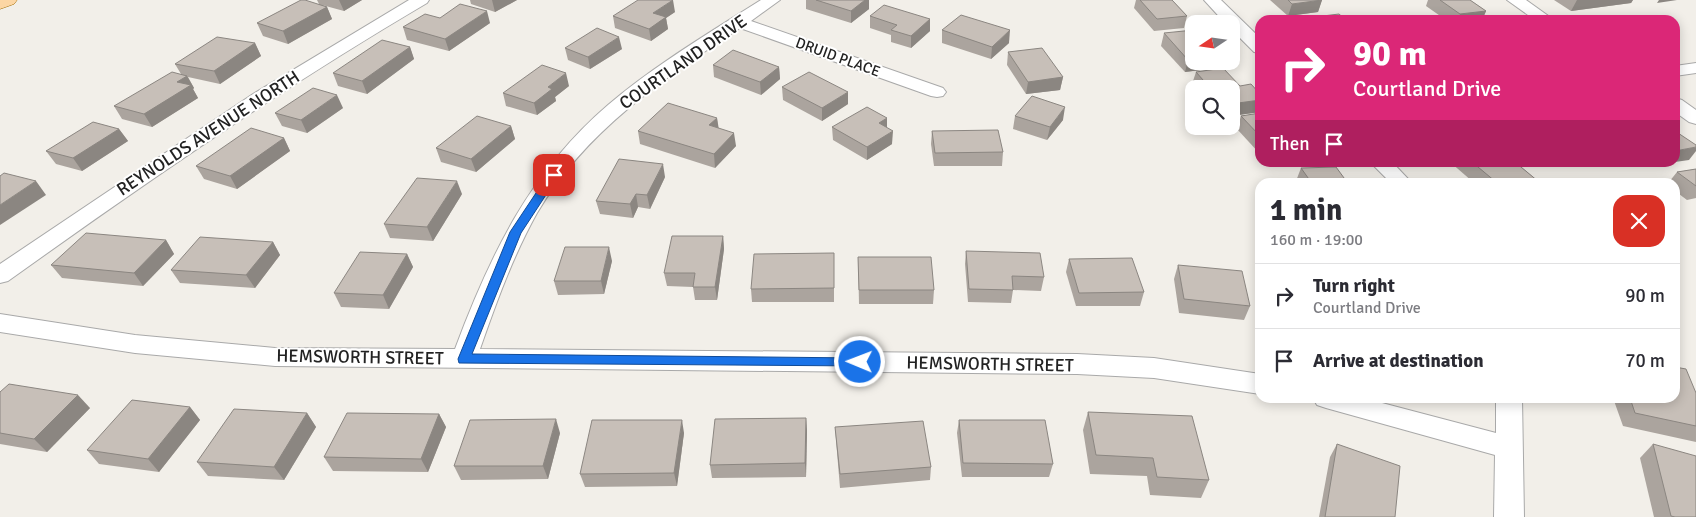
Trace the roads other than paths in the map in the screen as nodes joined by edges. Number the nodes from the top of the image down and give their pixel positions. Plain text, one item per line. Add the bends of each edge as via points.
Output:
1 (7, 0) edge
2 (421, 0) edge
3 (772, 0) edge
4 (1212, 0) edge
5 (1516, 0) edge
6 (0, 2) edge
7 (1538, 15) edge
8 (739, 22) junction
9 (1255, 43) edge
10 (1696, 68) edge
11 (1680, 70) edge
12 (937, 92) dead end
13 (1680, 107) edge
14 (1696, 118) edge
15 (1385, 167) edge
16 (1397, 178) edge
17 (0, 275) edge
18 (0, 323) edge
19 (464, 359) junction
20 (1255, 383) edge
21 (1344, 403) edge
22 (1509, 403) edge
23 (1509, 448) junction
24 (1509, 517) edge

1 - 6 main road
2 - 17 street, REYNOLDS AVENUE NORTH via 203,133
3 - 8 street, COURTLAND DRIVE
4 - 9 street
5 - 7 street
8 - 12 street, DRUID PLACE
8 - 19 street, COURTLAND DRIVE via 632,94 566,159 516,232
10 - 11 street
13 - 14 street
15 - 16 street
18 - 19 street, HEMSWORTH STREET via 202,352
19 - 20 street, HEMSWORTH STREET via 1077,364 1154,368
21 - 23 street
22 - 23 street
23 - 24 street

